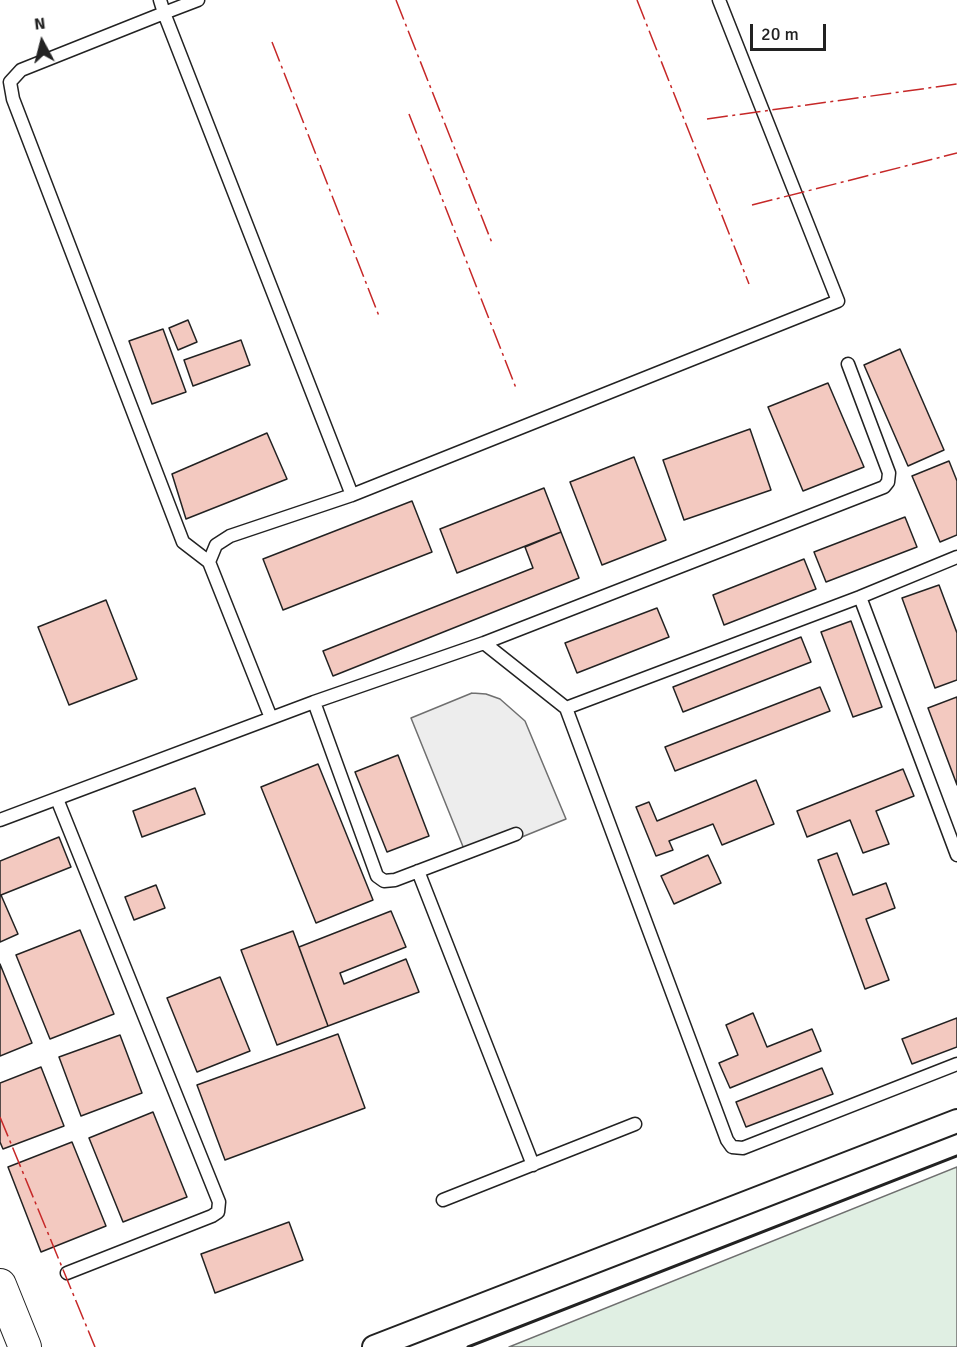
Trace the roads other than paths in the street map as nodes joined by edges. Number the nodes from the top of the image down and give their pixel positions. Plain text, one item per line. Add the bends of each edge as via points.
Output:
1 (160, 0) edge
2 (198, 0) edge
3 (719, 0) edge
4 (164, 13) junction
5 (848, 364) dead end
6 (352, 495) junction
7 (957, 557) edge
8 (209, 562) junction
9 (860, 597) junction
10 (483, 643) junction
11 (314, 702) junction
12 (566, 708) junction
13 (271, 718) junction
14 (57, 799) junction
15 (0, 820) edge
16 (516, 834) dead end
17 (957, 855) edge
18 (418, 871) junction
19 (957, 1064) edge
20 (957, 1121) edge
21 (635, 1124) dead end
22 (533, 1165) junction
23 (443, 1200) dead end
24 (67, 1273) dead end
25 (0, 1285) edge
26 (25, 1347) edge
27 (374, 1347) edge

1 - 4 lane
2 - 4 lane
3 - 6 lane via 838,301
4 - 6 lane
4 - 8 lane via 21,70 10,82 13,99 183,542
5 - 10 lane via 889,473 884,487
6 - 8 lane via 230,536 216,545
7 - 9 lane
8 - 13 lane
9 - 12 lane
9 - 17 lane
10 - 11 lane
10 - 12 lane
11 - 13 lane
11 - 18 lane via 377,876 384,881 395,880
12 - 19 lane via 732,1147 743,1148
13 - 14 lane
14 - 15 lane
14 - 24 lane via 219,1202 218,1212 212,1216
16 - 18 lane
18 - 22 lane
20 - 27 street
21 - 22 lane
22 - 23 lane
25 - 26 main road

